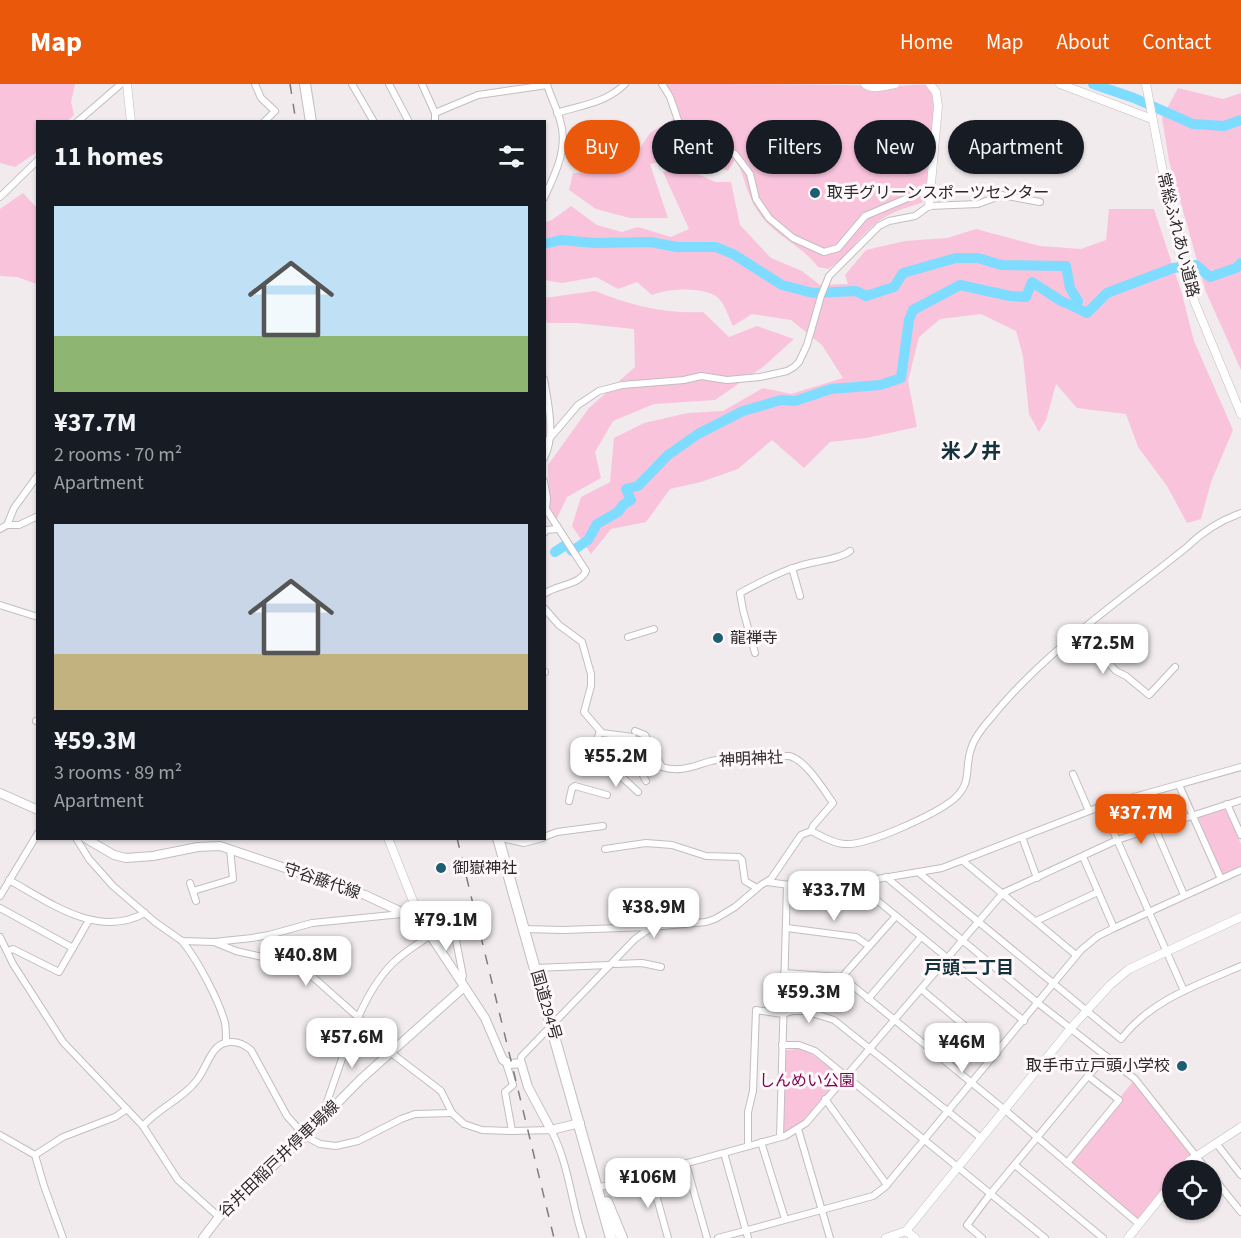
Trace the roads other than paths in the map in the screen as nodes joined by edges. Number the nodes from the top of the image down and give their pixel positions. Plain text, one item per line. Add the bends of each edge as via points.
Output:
1 (121, 84) edge
2 (126, 84) edge
3 (255, 84) edge
4 (305, 84) edge
5 (352, 84) edge
6 (389, 84) edge
7 (422, 84) edge
8 (625, 84) edge
9 (662, 84) edge
10 (865, 84) edge
11 (895, 84) edge
12 (930, 84) edge
13 (1060, 84) edge
14 (1146, 84) edge
15 (547, 85) edge
16 (435, 113) junction
17 (557, 113) junction
18 (1152, 119) junction
19 (79, 120) edge
20 (131, 120) edge
21 (266, 120) edge
22 (311, 120) edge
23 (373, 120) edge
24 (408, 120) edge
25 (435, 120) edge
26 (36, 162) edge
27 (929, 189) junction
28 (546, 194) edge
29 (0, 197) edge
30 (1040, 202) dead end
31 (929, 206) junction
32 (546, 393) edge
33 (1241, 414) edge
34 (547, 442) edge
35 (36, 478) edge
36 (546, 492) edge
37 (546, 509) edge
38 (546, 509) edge
39 (1241, 513) edge
40 (36, 517) edge
41 (7, 525) junction
42 (0, 529) edge
43 (557, 529) junction
44 (546, 530) edge
45 (850, 551) dead end
46 (792, 568) junction
47 (546, 593) edge
48 (800, 596) dead end
49 (0, 605) edge
50 (546, 610) edge
51 (36, 615) edge
52 (654, 629) dead end
53 (1079, 632) junction
54 (628, 637) dead end
55 (755, 652) dead end
56 (1175, 667) dead end
57 (600, 731) junction
58 (628, 747) dead end
59 (588, 766) dead end
60 (611, 767) dead end
61 (1241, 767) edge
62 (1073, 774) dead end
63 (646, 781) dead end
64 (1179, 785) junction
65 (638, 792) dead end
66 (0, 793) edge
67 (607, 795) dead end
68 (1241, 800) edge
69 (569, 801) dead end
70 (1227, 804) junction
71 (1102, 806) junction
72 (36, 809) edge
73 (1089, 811) junction
74 (1192, 816) junction
75 (603, 826) dead end
76 (1155, 828) junction
77 (811, 831) junction
78 (1241, 835) edge
79 (36, 836) edge
80 (546, 837) edge
81 (1022, 837) junction
82 (77, 840) edge
83 (88, 840) edge
84 (389, 840) edge
85 (501, 840) edge
86 (510, 840) edge
87 (535, 840) edge
88 (1117, 840) junction
89 (208, 842) edge
90 (230, 849) junction
91 (605, 849) dead end
92 (1083, 857) junction
93 (963, 861) junction
94 (1241, 870) edge
95 (918, 872) junction
96 (886, 877) junction
97 (1037, 878) junction
98 (1221, 879) junction
99 (0, 881) edge
100 (9, 881) junction
101 (767, 882) junction
102 (190, 883) dead end
103 (856, 883) junction
104 (787, 885) junction
105 (757, 888) junction
106 (193, 891) junction
107 (1098, 892) junction
108 (1003, 893) junction
109 (1184, 895) junction
110 (0, 896) edge
111 (196, 901) dead end
112 (0, 908) edge
113 (1148, 911) junction
114 (145, 913) junction
115 (402, 914) junction
116 (896, 916) junction
117 (1241, 916) edge
118 (89, 920) junction
119 (421, 921) junction
120 (1036, 921) junction
121 (978, 922) junction
122 (652, 927) junction
123 (787, 928) junction
124 (1114, 928) junction
125 (524, 929) junction
126 (429, 934) junction
127 (0, 937) edge
128 (921, 937) junction
129 (963, 940) junction
130 (182, 941) junction
131 (214, 942) junction
132 (869, 946) junction
133 (73, 948) junction
134 (7, 951) junction
135 (1166, 951) junction
136 (1076, 955) junction
137 (946, 958) junction
138 (612, 965) junction
139 (1241, 966) edge
140 (535, 968) junction
141 (661, 968) dead end
142 (784, 972) junction
143 (842, 977) junction
144 (463, 984) junction
145 (1055, 984) junction
146 (921, 989) junction
147 (1184, 991) junction
148 (868, 999) junction
149 (1038, 1003) junction
150 (1088, 1010) junction
151 (783, 1014) junction
152 (357, 1017) junction
153 (894, 1019) junction
154 (1024, 1021) junction
155 (551, 1024) junction
156 (1071, 1028) junction
157 (226, 1042) junction
158 (782, 1045) junction
159 (869, 1048) junction
160 (390, 1052) junction
161 (997, 1053) junction
162 (1106, 1056) junction
163 (506, 1063) junction
164 (522, 1064) junction
165 (846, 1075) junction
166 (1088, 1076) junction
167 (970, 1082) junction
168 (825, 1099) junction
169 (127, 1109) junction
170 (1005, 1110) junction
171 (948, 1112) junction
172 (452, 1113) junction
173 (324, 1117) junction
174 (580, 1123) junction
175 (143, 1126) junction
176 (1241, 1127) edge
177 (798, 1129) junction
178 (551, 1130) junction
179 (512, 1131) junction
180 (0, 1135) edge
181 (305, 1136) junction
182 (780, 1137) junction
183 (981, 1138) junction
184 (1038, 1138) junction
185 (925, 1139) junction
186 (761, 1142) junction
187 (1216, 1143) junction
188 (748, 1146) junction
189 (724, 1153) junction
190 (35, 1155) junction
191 (1196, 1157) junction
192 (1193, 1160) edge
193 (1199, 1160) edge
194 (1067, 1163) junction
195 (686, 1164) junction
196 (1015, 1165) junction
197 (958, 1167) junction
198 (650, 1173) junction
199 (1241, 1175) edge
200 (886, 1185) junction
201 (598, 1187) junction
202 (1222, 1188) edge
203 (991, 1193) junction
204 (1162, 1196) edge
205 (821, 1209) junction
206 (1241, 1212) edge
207 (219, 1217) junction
208 (785, 1219) junction
209 (1139, 1224) junction
210 (745, 1230) junction
211 (906, 1231) junction
212 (63, 1238) edge
213 (203, 1238) edge
214 (583, 1238) edge
215 (611, 1238) edge
216 (621, 1238) edge
217 (668, 1238) edge
218 (707, 1238) edge
219 (718, 1238) edge
220 (748, 1238) edge
221 (830, 1238) edge
222 (886, 1238) edge
223 (915, 1238) edge
224 (982, 1238) edge
225 (1045, 1238) edge
226 (1103, 1238) edge
227 (1128, 1238) edge

1 - 19 street
2 - 20 street
3 - 21 street via 261,98 275,111
4 - 22 highway
5 - 23 street
6 - 24 street
7 - 16 street
8 - 17 street via 606,99
9 - 27 street via 680,126 735,154 750,174 756,199 769,219 824,252 838,248 866,216
10 - 11 street
12 - 27 street via 938,106
13 - 18 street
14 - 18 street, 常総ふれあい道路
15 - 16 street via 478,95
15 - 17 street
16 - 25 street
17 - 28 street via 562,132 560,167
18 - 33 street, 常総ふれあい道路 via 1169,213 1185,272 1210,344
26 - 29 street
27 - 31 street
30 - 31 street via 1002,195 978,204
31 - 34 street via 915,216 879,226 829,276 807,345 794,367 760,377 727,380 700,376 599,391 578,405
32 - 34 street via 550,420
35 - 41 street
36 - 38 street
37 - 43 street
39 - 53 street via 1199,534
40 - 41 street via 19,525
41 - 42 street
43 - 44 street
43 - 47 street via 586,571 570,584
45 - 46 street via 844,556
46 - 48 street
46 - 55 street via 740,593
49 - 51 street
50 - 57 street via 582,642 591,674 584,712
52 - 54 street
53 - 56 street via 1116,671 1149,695
53 - 77 street via 991,718 971,746 966,783 945,805 861,842 844,844
57 - 59 street
57 - 77 street, 神明神社 via 645,735 662,767 668,769 683,770 725,758 766,760 789,756 816,779 833,803
58 - 63 street
60 - 65 street
61 - 64 street
62 - 73 street
64 - 71 street
64 - 74 street
66 - 72 main road
67 - 69 street via 575,786
68 - 70 street
70 - 74 street
70 - 78 street
71 - 73 street
71 - 88 street
73 - 81 street
74 - 76 street
74 - 98 street
75 - 80 street
76 - 88 street
76 - 109 street
77 - 101 street via 801,835
79 - 100 street
81 - 93 street
81 - 97 street
82 - 114 street via 113,886
83 - 89 main road, 守谷藤代線 via 126,858 153,856
84 - 119 street
85 - 125 highway, 国道294号
86 - 87 street via 524,843
88 - 92 street
88 - 113 street
89 - 90 main road, 守谷藤代線
90 - 106 street via 233,879
90 - 115 main road, 守谷藤代線 via 365,895
91 - 105 street via 646,843 672,845 706,856 739,857 746,881
92 - 97 street
92 - 107 street
93 - 95 street
93 - 108 street
94 - 98 street
95 - 96 street
95 - 121 street
96 - 103 street
96 - 129 street
97 - 108 street
98 - 109 street
99 - 100 street
100 - 110 street
100 - 118 street
101 - 104 street
101 - 105 street
102 - 106 street
103 - 104 street
103 - 116 street
104 - 123 street
105 - 122 street via 715,919
106 - 111 street
107 - 120 street
107 - 124 street
108 - 120 street
108 - 121 street
109 - 113 street
112 - 133 street
113 - 124 street
113 - 135 street
114 - 118 street via 119,923
114 - 130 street
115 - 119 main road, 守谷藤代線
115 - 131 street via 312,923 269,935
116 - 128 street
116 - 132 street
117 - 135 street
118 - 133 street
119 - 126 main road
120 - 136 street
121 - 129 street
121 - 145 street
122 - 125 street
122 - 138 street via 635,939
123 - 132 street via 856,937
123 - 142 street
124 - 136 street
125 - 140 highway, 国道294号
126 - 144 main road
126 - 144 street via 452,920
126 - 152 street via 392,964
127 - 134 street
128 - 137 street
128 - 148 street
129 - 137 street
129 - 149 street
130 - 131 street
130 - 157 street via 215,999 225,1024
131 - 152 street via 305,970
132 - 143 street
133 - 134 street via 59,972 13,949
134 - 169 street via 63,1042
135 - 147 street
135 - 150 street via 1129,969
136 - 145 street
137 - 146 street
137 - 154 street
138 - 140 street
138 - 141 street via 642,963
138 - 155 street
139 - 147 street
140 - 155 highway, 国道294号
142 - 143 street
142 - 151 street
143 - 148 street
144 - 160 main road, 谷井田稲戸井停車場線
144 - 163 main road via 485,1018
145 - 149 street
145 - 150 street
146 - 153 street
146 - 161 street
147 - 150 street via 1149,1010 1121,1038
148 - 153 street
149 - 154 street
149 - 156 street
150 - 156 street
151 - 158 street
151 - 159 street via 806,1011 834,1020
151 - 188 street via 756,1010
152 - 160 street
152 - 173 street
153 - 159 street
153 - 167 street
154 - 161 street
155 - 164 street via 521,1057
155 - 174 highway, 国道294号
156 - 162 street
156 - 170 street
157 - 175 street via 218,1046 196,1082
157 - 181 street via 243,1043 251,1050 287,1116
158 - 165 street via 799,1045 815,1051
158 - 182 street
159 - 165 street
159 - 171 street
160 - 172 street via 441,1091
160 - 173 main road, 谷井田稲戸井停車場線
161 - 167 street
162 - 166 street
162 - 191 street via 1135,1079
163 - 164 main road
163 - 179 street via 513,1085 505,1092
164 - 178 main road via 528,1087
165 - 168 street
165 - 185 street
166 - 184 street
166 - 194 street via 1119,1100
167 - 170 street
167 - 171 street
168 - 177 street
168 - 200 street
169 - 175 street
169 - 190 street via 63,1137
170 - 183 street
170 - 184 street
171 - 183 street
171 - 185 street
172 - 179 street via 464,1124 482,1130
172 - 181 street via 415,1114 358,1141 336,1146 320,1144
173 - 181 main road, 谷井田稲戸井停車場線
174 - 178 main road
174 - 201 highway, 国道294号
175 - 207 street via 178,1180
176 - 187 street
177 - 182 street
177 - 205 street
178 - 179 street
178 - 214 street via 563,1158
180 - 190 street
181 - 207 main road, 谷井田稲戸井停車場線
182 - 186 street
183 - 197 street
184 - 194 street
184 - 196 street
185 - 197 street
185 - 200 street
186 - 188 street
186 - 208 street
187 - 191 street
187 - 199 street
188 - 189 street
189 - 195 street
189 - 210 street
190 - 212 street
191 - 192 street
191 - 193 street
194 - 209 street
195 - 198 street
195 - 218 street
196 - 203 street
196 - 226 street
197 - 203 street
197 - 211 street
198 - 201 street
198 - 217 street
200 - 205 street via 873,1196
201 - 215 highway, 国道294号
201 - 216 highway, 国道294号
202 - 206 street
203 - 224 street via 967,1225
203 - 225 street
204 - 209 street
205 - 208 street
205 - 221 street
207 - 213 main road, 谷井田稲戸井停車場線
208 - 210 street
209 - 227 street
210 - 219 street
210 - 220 street
211 - 222 street
211 - 223 street

